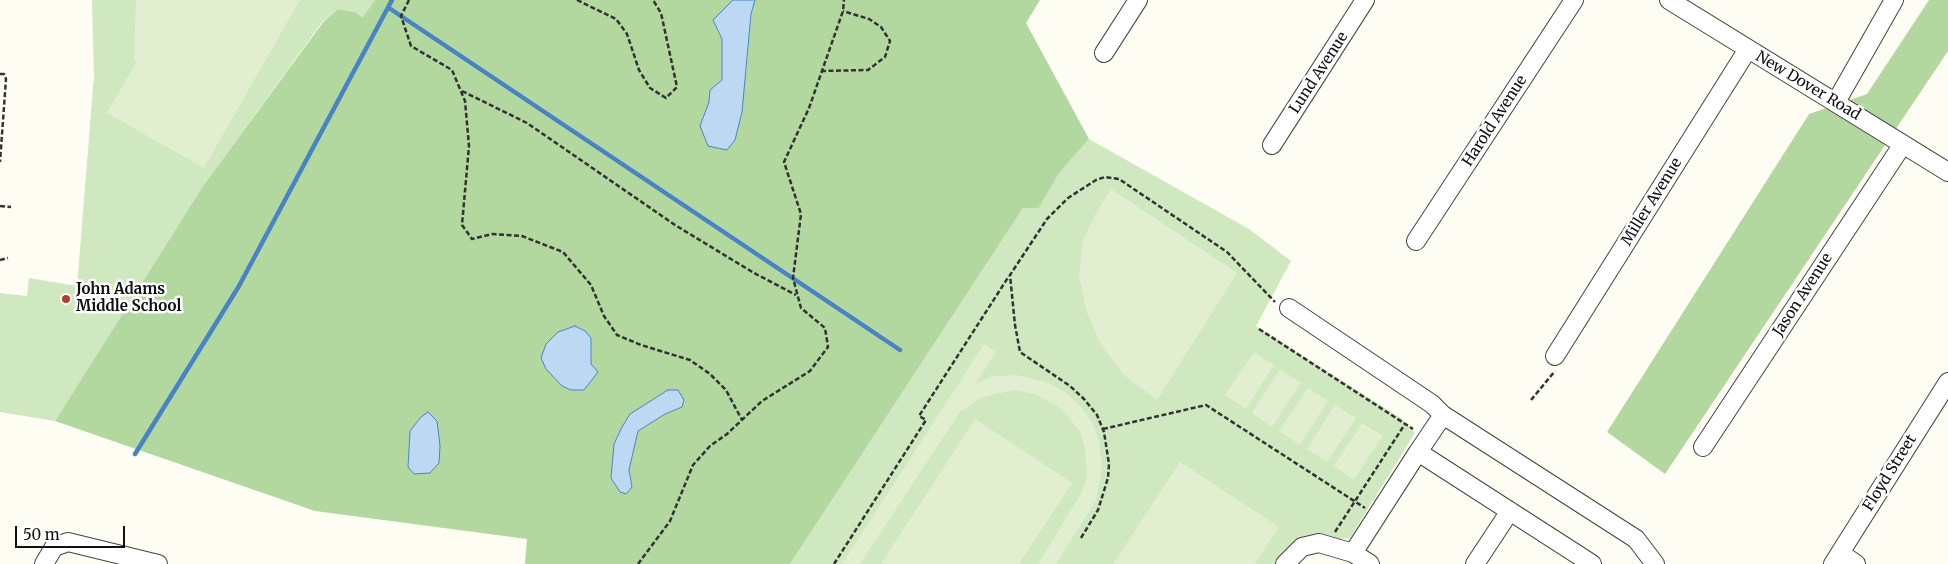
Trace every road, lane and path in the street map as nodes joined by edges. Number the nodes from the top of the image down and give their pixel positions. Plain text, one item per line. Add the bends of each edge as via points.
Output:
1 (409, 0) edge
2 (577, 0) edge
3 (653, 0) edge
4 (844, 0) edge
5 (1138, 0) edge
6 (1365, 0) edge
7 (1574, 0) edge
8 (1669, 0) edge
9 (1894, 0) edge
10 (843, 11) junction
11 (1748, 49) junction
12 (1104, 53) dead end
13 (820, 72) junction
14 (0, 74) edge
15 (461, 90) junction
16 (1836, 102) junction
17 (1903, 144) junction
18 (1272, 145) dead end
19 (0, 162) edge
20 (1948, 172) edge
21 (0, 206) edge
22 (11, 206) dead end
23 (1416, 241) dead end
24 (8, 258) dead end
25 (0, 260) edge
26 (1010, 275) junction
27 (797, 295) junction
28 (1283, 306) joint
29 (1259, 329) dead end
30 (1556, 363) joint
31 (1948, 382) edge
32 (1531, 400) dead end
33 (1442, 415) junction
34 (742, 421) junction
35 (1405, 424) junction
36 (1103, 429) junction
37 (1413, 429) dead end
38 (1703, 446) dead end
39 (1418, 452) junction
40 (1368, 510) dead end
41 (1510, 511) junction
42 (1332, 537) dead end
43 (1082, 538) dead end
44 (1353, 553) junction
45 (1836, 558) edge
46 (44, 564) edge
47 (158, 564) edge
48 (638, 564) edge
49 (834, 564) edge
50 (1285, 564) edge
51 (1370, 564) edge
52 (1475, 564) edge
53 (1592, 564) edge
54 (1655, 564) edge
55 (1856, 564) edge

1 - 15 path via 401,16 411,46 452,70
2 - 3 path via 616,19 627,34 650,88 666,98 676,87 662,13
4 - 10 path
5 - 12 street
6 - 18 street, Lund Avenue
7 - 23 street, Harold Avenue
8 - 11 street, New Dover Road
9 - 16 street
10 - 13 path
10 - 13 path via 869,19 881,27 890,41 885,57 868,70
11 - 16 street, New Dover Road
11 - 30 street, Miller Avenue
13 - 27 path via 809,108 784,162 801,214 792,276
14 - 19 path via 6,79
15 - 27 path via 527,123 675,225
15 - 34 path via 469,146 462,225 472,239 492,234 522,236 563,252 591,285 604,316 617,335 640,346 690,360 726,390
16 - 17 street, New Dover Road
17 - 20 street, New Dover Road
17 - 38 street, Jason Avenue
21 - 22 path
24 - 25 path
26 - 28 path via 1048,219 1068,198 1104,176 1113,177 1227,252
26 - 36 path via 1020,352 1070,386 1097,415
26 - 49 path via 919,416 926,420
27 - 34 path via 801,308 825,328 828,348 810,371 762,401
28 - 33 street via 1432,404
29 - 35 path
30 - 32 path
31 - 45 street, Floyd Street
33 - 39 street
33 - 54 street via 1636,539
34 - 48 path via 710,446 693,466 670,521
35 - 37 path
35 - 42 path
36 - 40 path via 1206,405
36 - 43 path via 1108,478 1098,510
39 - 41 street
39 - 44 street
41 - 52 street
41 - 53 street
44 - 50 street via 1319,543 1302,547
44 - 51 street
45 - 55 street
46 - 47 street via 54,547 68,542

